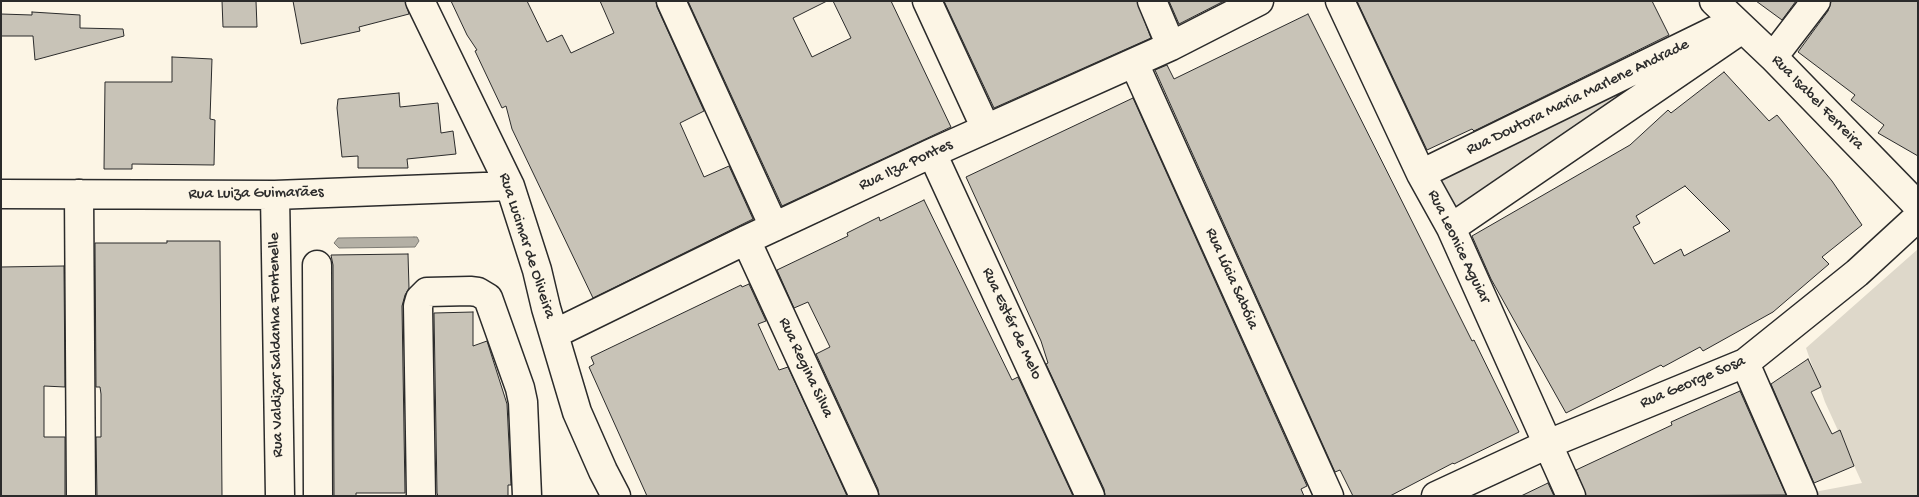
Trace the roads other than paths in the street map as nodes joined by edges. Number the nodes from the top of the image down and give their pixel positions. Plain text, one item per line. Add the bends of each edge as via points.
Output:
1 (420, 1) edge
2 (671, 1) edge
3 (926, 1) edge
4 (1152, 1) edge
5 (1259, 1) edge
6 (1340, 1) edge
7 (1714, 1) edge
8 (1816, 1) edge
9 (1738, 26) junction
10 (1171, 46) junction
11 (1772, 57) junction
12 (1134, 62) junction
13 (986, 129) junction
14 (932, 153) junction
15 (1421, 174) junction
16 (510, 186) junction
17 (1, 194) edge
18 (79, 194) junction
19 (275, 195) junction
20 (1918, 206) edge
21 (1918, 217) edge
22 (774, 227) junction
23 (1451, 228) junction
24 (746, 240) junction
25 (317, 265) dead end
26 (554, 334) junction
27 (1745, 363) junction
28 (1548, 444) junction
29 (81, 496) edge
30 (280, 496) edge
31 (318, 496) edge
32 (421, 496) edge
33 (527, 496) edge
34 (616, 496) edge
35 (864, 496) edge
36 (1090, 496) edge
37 (1329, 496) edge
38 (1436, 496) edge
39 (1571, 496) edge
40 (1803, 496) edge

1 - 16 street, Rua Lucimar de Oliveira
2 - 22 street
3 - 13 street
4 - 10 street
5 - 10 street, Rua Ilza Pontes
6 - 15 street, Rua Leonice Aguiar
7 - 9 street, Rua Isabel Ferreira
8 - 11 street
9 - 11 street, Rua Isabel Ferreira
9 - 15 street, Rua Doutora Maria Marlene Andrade
9 - 23 street
10 - 12 street, Rua Ilza Pontes
11 - 20 street, Rua Isabel Ferreira
12 - 13 street, Rua Ilza Pontes
12 - 37 street, Rua Lúcia Sabóia
13 - 14 street, Rua Ilza Pontes
14 - 22 street, Rua Ilza Pontes
14 - 36 street, Rua Estér de Melo
15 - 23 street, Rua Leonice Aguiar
16 - 19 street, Rua Luiza Guimarães
16 - 26 street, Rua Lucimar de Oliveira
17 - 18 street, Rua Luiza Guimarães
18 - 19 street, Rua Luiza Guimarães
18 - 29 street
19 - 30 street, Rua Valdizar Saldanha Fontenelle
21 - 27 street, Rua George Sosa via 1857,273
22 - 24 street, Rua Ilza Pontes
23 - 28 street, Rua Leonice Aguiar
24 - 26 street, Rua Ilza Pontes
24 - 35 street, Rua Regina Silva
25 - 31 street
26 - 34 street, Rua Lucimar de Oliveira via 577,412
27 - 28 street, Rua George Sosa
27 - 40 street
28 - 38 street, Rua George Sosa
28 - 39 street, Rua Leonice Aguiar
32 - 33 street via 418,306 427,292 470,291 488,298 520,388

